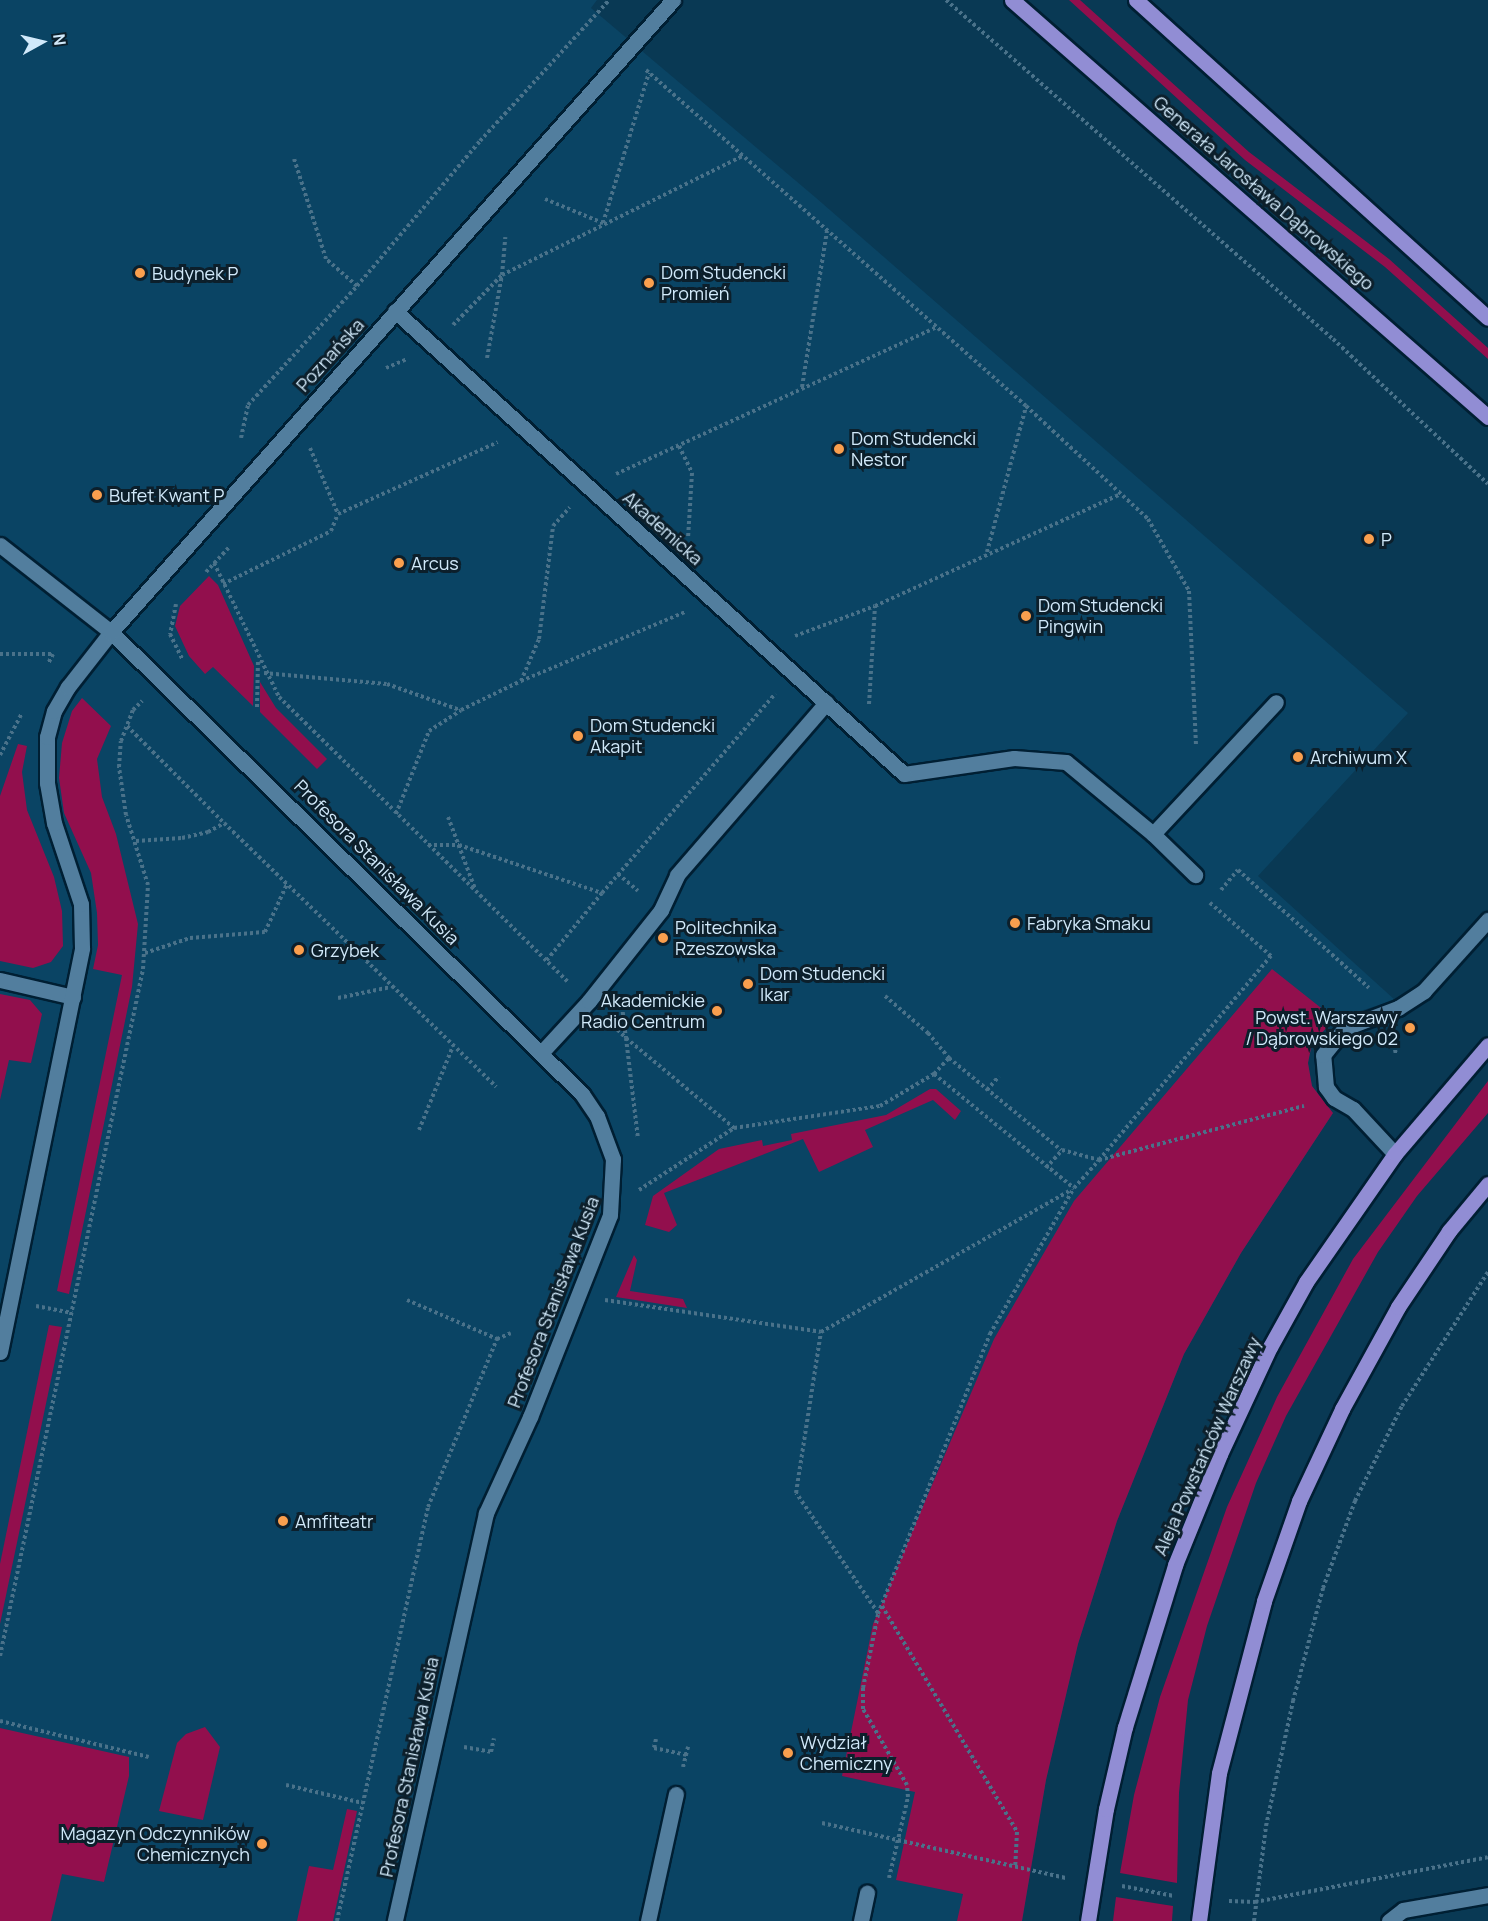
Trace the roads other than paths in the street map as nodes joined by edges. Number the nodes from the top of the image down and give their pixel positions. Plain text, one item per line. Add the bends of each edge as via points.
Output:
1 (673, 0) edge
2 (1012, 0) edge
3 (1142, 2) edge
4 (395, 311) junction
5 (1488, 318) edge
6 (1488, 417) edge
7 (0, 545) edge
8 (111, 632) junction
9 (1275, 702) dead end
10 (826, 703) junction
11 (1153, 834) junction
12 (1195, 874) road end
13 (1488, 920) edge
14 (0, 980) edge
15 (73, 997) junction
16 (1488, 1045) edge
17 (541, 1053) junction
18 (1395, 1154) junction
19 (1488, 1184) edge
20 (0, 1352) edge
21 (676, 1794) dead end
22 (867, 1893) road end
23 (1488, 1895) edge
24 (395, 1921) edge
25 (648, 1921) edge
26 (861, 1921) edge
27 (1088, 1921) edge
28 (1199, 1921) edge
29 (1389, 1921) edge

1 - 4 street, Poznańska via 508,190
2 - 6 main road, Generała Jarosława Dąbrowskiego
3 - 5 main road
4 - 8 street, Poznańska
4 - 10 street, Akademicka
7 - 8 street
8 - 15 street, Poznańska via 64,695 47,737 47,783 54,823 81,904 82,948
8 - 17 street, Profesora Stanisława Kusia
9 - 11 street
10 - 11 street, Akademicka via 904,774 1014,758 1066,762
10 - 17 street via 677,875 661,910 589,1001
11 - 12 street
13 - 18 street via 1424,991 1389,1011 1345,1028 1323,1055 1321,1071 1334,1098 1353,1109
14 - 15 street
15 - 20 street, Poznańska
16 - 18 main road, Aleja Powstańców Warszawy
17 - 24 street, Profesora Stanisława Kusia via 582,1094 597,1116 614,1159 614,1198 531,1417 486,1513
18 - 27 main road, Aleja Powstańców Warszawy via 1306,1282 1270,1347 1220,1454 1175,1565 1119,1751 1092,1881
19 - 28 main road via 1449,1231 1398,1307 1342,1409 1299,1502 1264,1601 1219,1773
21 - 25 street
22 - 26 street
23 - 29 street via 1403,1910

